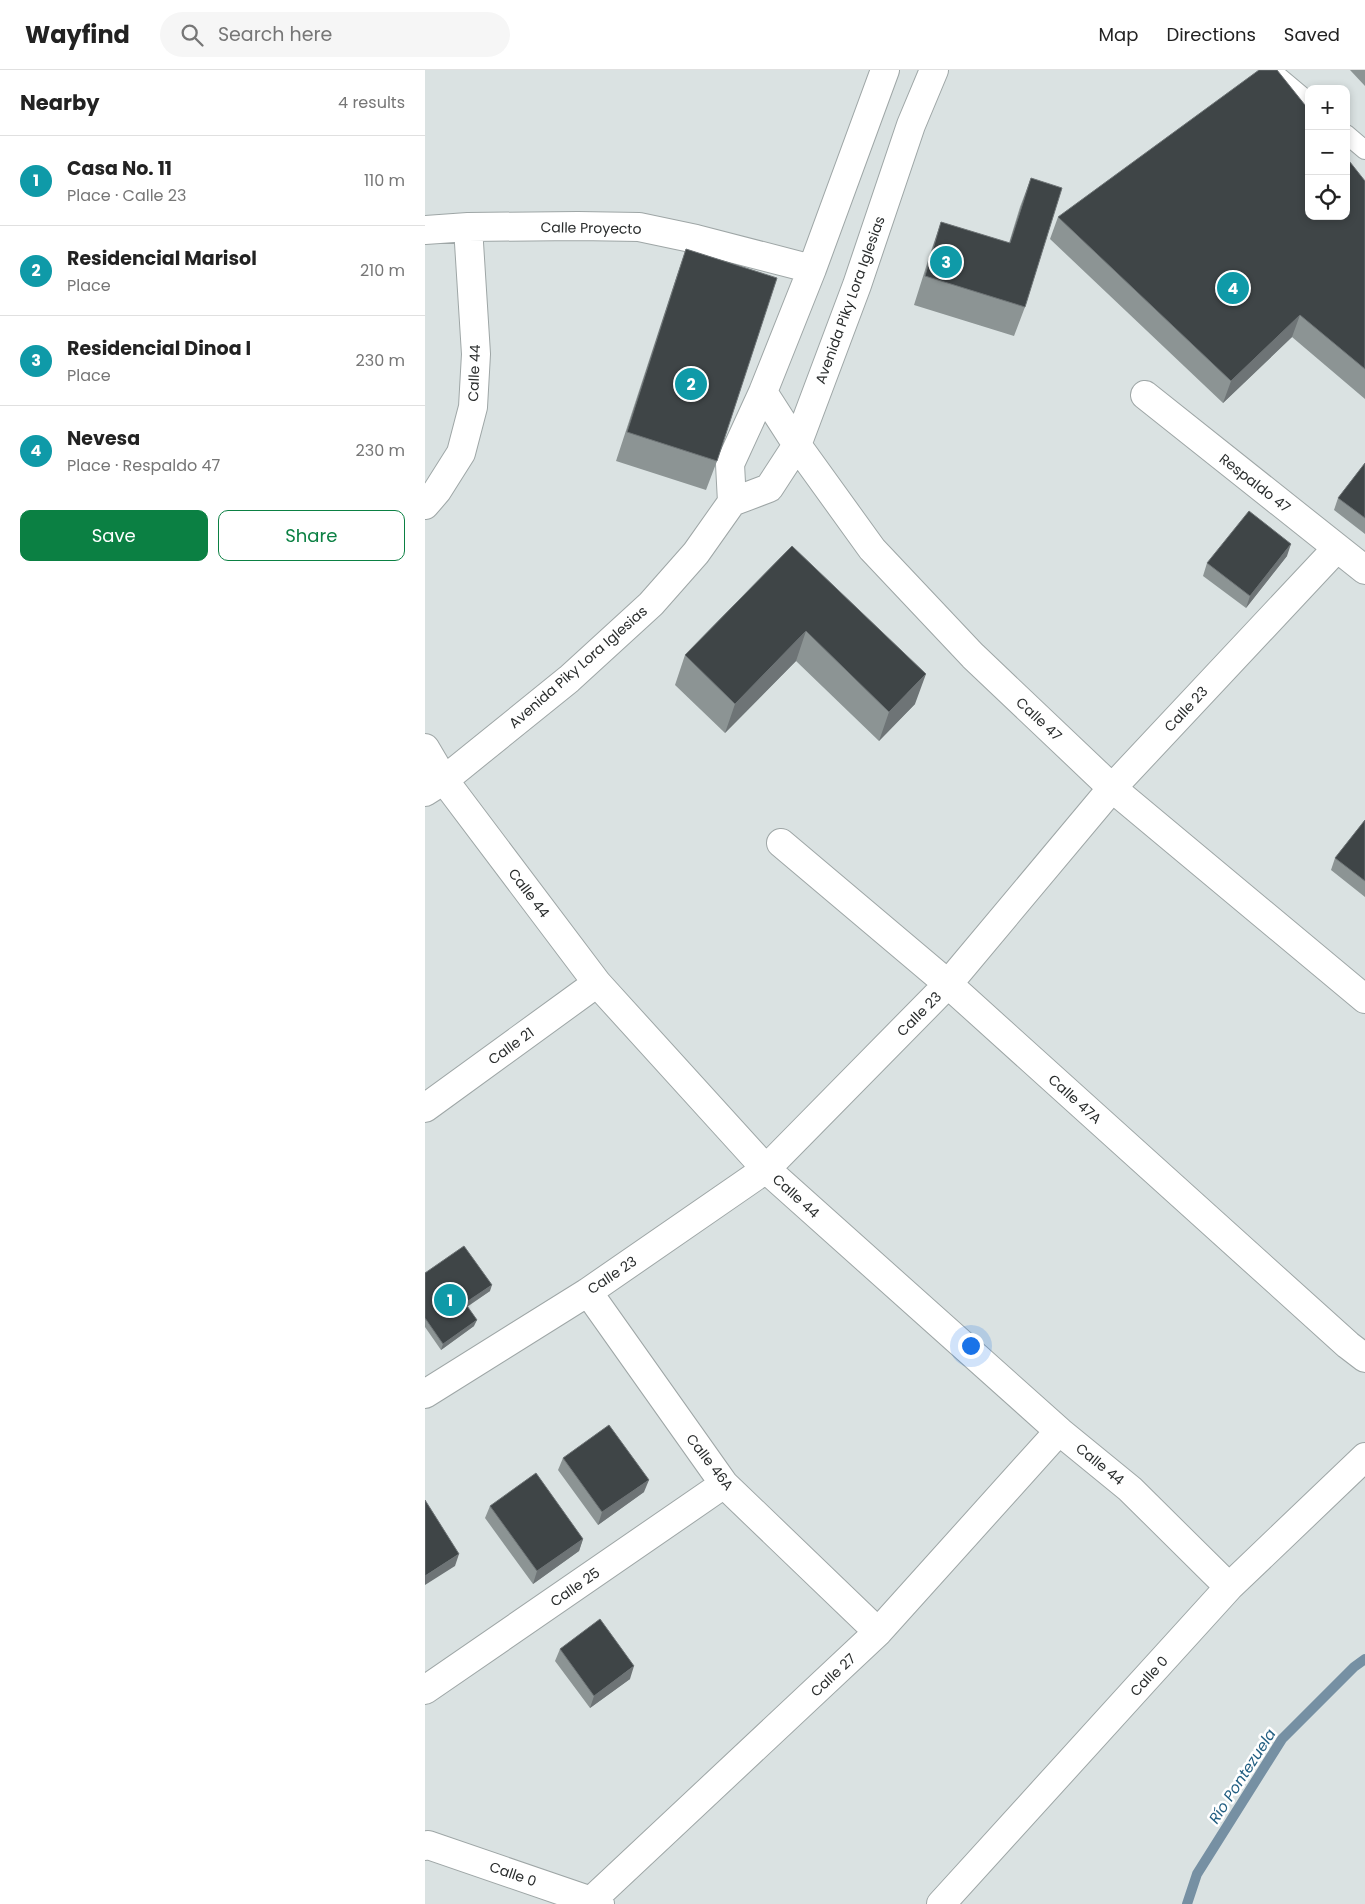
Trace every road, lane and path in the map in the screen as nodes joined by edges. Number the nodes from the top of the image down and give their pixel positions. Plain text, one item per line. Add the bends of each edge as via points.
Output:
1 (885, 70) edge
2 (934, 70) edge
3 (1271, 70) edge
4 (1305, 99) edge
5 (1350, 137) edge
6 (1365, 150) edge
7 (468, 228) junction
8 (425, 230) edge
9 (812, 269) junction
10 (763, 392) junction
11 (1145, 395) dead end
12 (797, 445) junction
13 (732, 502) junction
14 (425, 505) edge
15 (1337, 548) junction
16 (1365, 570) edge
17 (425, 748) edge
18 (434, 786) edge
19 (1112, 788) junction
20 (781, 843) dead end
21 (597, 982) junction
22 (948, 984) junction
23 (1365, 999) edge
24 (425, 1108) edge
25 (766, 1169) junction
26 (588, 1292) junction
27 (1365, 1358) edge
28 (425, 1394) edge
29 (1059, 1431) junction
30 (1365, 1457) edge
31 (724, 1484) junction
32 (1229, 1587) junction
33 (878, 1632) junction
34 (425, 1690) edge
35 (426, 1843) edge
36 (595, 1903) edge
37 (941, 1904) edge

1 - 9 street
2 - 12 street, Avenida Piky Lora Iglesias via 911,125 857,285
3 - 4 lane
5 - 6 lane
7 - 8 street, Calle Proyecto
7 - 9 street, Calle Proyecto via 639,228
7 - 14 street, Calle 44 via 476,354 473,407 461,453
9 - 10 street
10 - 12 street, Calle 47
10 - 13 street via 730,464
11 - 15 street, Respaldo 47
12 - 13 street, Avenida Piky Lora Iglesias via 769,488
12 - 19 street, Calle 47 via 872,549 973,656
13 - 18 street, Avenida Piky Lora Iglesias via 651,604 569,679
15 - 16 street, Respaldo 47
15 - 19 street, Calle 23
17 - 18 street, Calle 44
18 - 21 street, Calle 44
19 - 22 street, Calle 23
19 - 23 street, Calle 47
20 - 22 street, Calle 47A
21 - 24 street, Calle 21
21 - 25 street, Calle 44
22 - 25 street, Calle 23
22 - 27 street, Calle 47A
25 - 26 street, Calle 23
25 - 29 street, Calle 44
26 - 28 street, Calle 23
26 - 31 street, Calle 46A
29 - 32 street, Calle 44 via 1130,1489
29 - 33 street, Calle 27
30 - 32 street, Calle 0
31 - 33 street, Calle 46A
31 - 34 street, Calle 25
32 - 37 street, Calle 0
33 - 36 street, Calle 27
35 - 36 street, Calle 0

